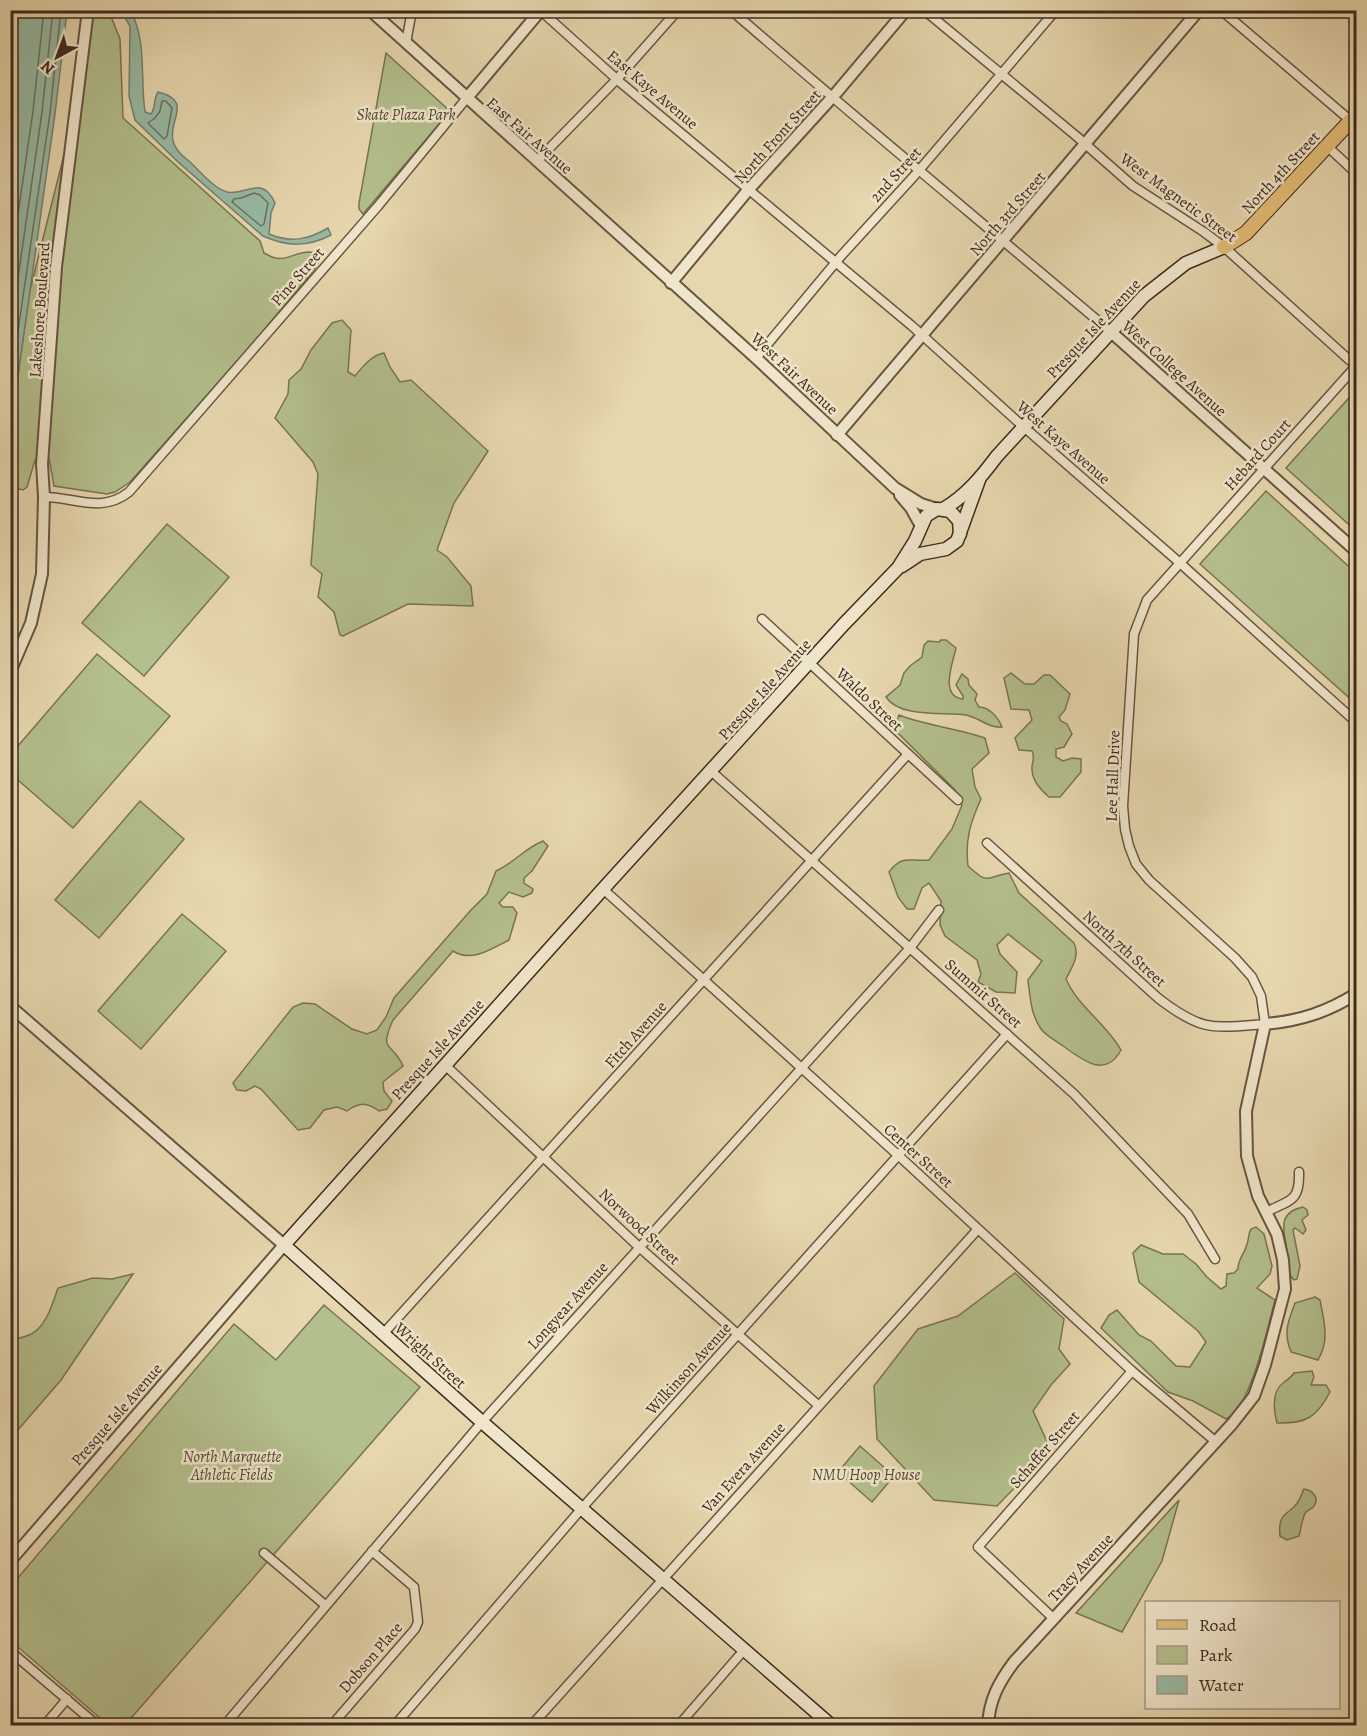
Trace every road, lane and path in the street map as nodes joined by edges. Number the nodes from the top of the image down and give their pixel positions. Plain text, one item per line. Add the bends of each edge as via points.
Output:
1 (370, 10) edge
2 (412, 10) edge
3 (678, 10) edge
4 (731, 10) edge
5 (906, 10) edge
6 (924, 10) edge
7 (1056, 10) edge
8 (1199, 10) edge
9 (1221, 10) edge
10 (541, 11) edge
11 (87, 14) edge
12 (406, 44) junction
13 (1000, 75) junction
14 (617, 79) junction
15 (831, 98) junction
16 (466, 99) junction
17 (1354, 118) edge
18 (1086, 145) junction
19 (1328, 147) junction
20 (537, 161) junction
21 (919, 170) junction
22 (1356, 173) edge
23 (749, 189) junction
24 (1003, 239) junction
25 (1224, 247) junction
26 (835, 262) junction
27 (671, 283) junction
28 (1110, 331) junction
29 (922, 335) junction
30 (756, 358) junction
31 (1356, 366) edge
32 (1024, 427) junction
33 (837, 435) junction
34 (1264, 468) junction
35 (980, 479) junction
36 (895, 488) junction
37 (44, 497) junction
38 (940, 509) junction
39 (920, 528) junction
40 (960, 534) junction
41 (941, 550) junction
42 (1356, 551) edge
43 (1180, 563) junction
44 (897, 568) junction
45 (762, 619) dead end
46 (810, 664) junction
47 (10, 672) edge
48 (1356, 722) edge
49 (908, 754) junction
50 (711, 771) junction
51 (958, 800) dead end
52 (987, 843) dead end
53 (812, 860) junction
54 (603, 889) junction
55 (939, 910) dead end
56 (910, 948) junction
57 (704, 980) junction
58 (1356, 994) edge
59 (10, 1006) edge
60 (1265, 1024) junction
61 (1007, 1034) junction
62 (445, 1065) junction
63 (801, 1068) junction
64 (899, 1156) junction
65 (544, 1157) junction
66 (1299, 1172) dead end
67 (1266, 1212) junction
68 (978, 1229) junction
69 (284, 1245) junction
70 (639, 1247) junction
71 (1215, 1259) dead end
72 (383, 1334) junction
73 (738, 1335) junction
74 (1132, 1371) junction
75 (818, 1405) junction
76 (482, 1422) junction
77 (1215, 1441) junction
78 (583, 1507) junction
79 (372, 1551) junction
80 (264, 1553) dead end
81 (10, 1561) edge
82 (663, 1578) junction
83 (326, 1605) junction
84 (1053, 1618) junction
85 (10, 1650) edge
86 (744, 1650) junction
87 (67, 1699) junction
88 (229, 1724) edge
89 (44, 1725) edge
90 (98, 1725) edge
91 (331, 1725) edge
92 (394, 1725) edge
93 (531, 1725) edge
94 (678, 1725) edge
95 (832, 1725) edge
96 (988, 1725) edge

1 - 12 street, East Fair Avenue
2 - 12 street
3 - 14 street
4 - 15 street, West College Avenue
5 - 15 street, North Front Street
6 - 13 street, West Magnetic Street
7 - 13 street, 2nd Street
8 - 18 street, North 3rd Street
9 - 17 street
10 - 14 street, East Kaye Avenue
10 - 16 street, Pine Street
11 - 37 street, Lakeshore Boulevard via 56,267 42,464
12 - 16 street, East Fair Avenue
13 - 18 street, West Magnetic Street
13 - 21 street, 2nd Street
14 - 20 street
14 - 23 street, East Kaye Avenue
15 - 21 street, West College Avenue
15 - 23 street, North Front Street
16 - 20 street, East Fair Avenue
16 - 37 street, Pine Street via 129,492 108,503
17 - 19 main road, North 4th Street
18 - 24 street, North 3rd Street
18 - 25 street, West Magnetic Street via 1133,186
19 - 22 street
19 - 25 main road, North 4th Street via 1246,233
20 - 27 street, East Fair Avenue
21 - 24 street, West College Avenue
21 - 26 street, 2nd Street
23 - 26 street, West Kaye Avenue
23 - 27 street, North Front Street
24 - 28 street, West College Avenue
24 - 29 street, North 3rd Street
25 - 28 main road, Presque Isle Avenue via 1186,263 1162,280
25 - 31 street, West Magnetic Street
26 - 29 street, West Kaye Avenue
26 - 30 street, 2nd Street
27 - 30 street, West Fair Avenue
28 - 32 main road, Presque Isle Avenue
28 - 34 street, West College Avenue
29 - 32 street, West Kaye Avenue
29 - 33 street, North 3rd Street
30 - 33 street, West Fair Avenue
31 - 34 street, Hebard Court
32 - 35 main road, Presque Isle Avenue
32 - 43 street, West Kaye Avenue
33 - 36 street, West Fair Avenue
34 - 42 street, West College Avenue
34 - 43 street, Hebard Court
35 - 38 main road, Presque Isle Avenue via 951,505
35 - 40 main road, Presque Isle Avenue
36 - 38 street, West Fair Avenue via 921,504
36 - 39 street, West Fair Avenue
37 - 47 street, Lakeshore Boulevard via 40,591
38 - 39 main road, Presque Isle Avenue via 926,516
38 - 40 main road, West Fair Avenue via 956,517
39 - 41 main road, West Fair Avenue via 926,543
39 - 44 main road, Presque Isle Avenue
40 - 41 main road, Presque Isle Avenue via 954,545
41 - 44 main road, Presque Isle Avenue via 925,552
43 - 48 street, West Kaye Avenue
43 - 60 street, Lee Hall Drive via 1147,600 1134,634 1125,829 1136,864 1149,880 1252,977
44 - 46 main road, Presque Isle Avenue
45 - 46 street, Waldo Street
46 - 49 street, Waldo Street
46 - 50 main road, Presque Isle Avenue
49 - 51 street, Waldo Street
49 - 53 street, Fitch Avenue
50 - 53 street, Summit Street
50 - 54 main road, Presque Isle Avenue
52 - 60 street, North 7th Street via 1177,1012 1197,1024 1219,1028
53 - 56 street, Summit Street
53 - 57 street, Fitch Avenue
54 - 57 street, Center Street
54 - 62 main road, Presque Isle Avenue
55 - 56 street, Longyear Avenue
56 - 61 street, Summit Street
56 - 63 street, Longyear Avenue
57 - 63 street, Center Street
57 - 65 street, Fitch Avenue
58 - 60 street via 1334,1008 1289,1022
59 - 69 street, Wright Street
60 - 67 street, Tracy Avenue via 1246,1111 1247,1156
61 - 64 street, Wilkinson Avenue
61 - 71 street, Summit Street via 1124,1144 1188,1214
62 - 65 street, Norwood Street
62 - 69 main road, Presque Isle Avenue
63 - 64 street, Center Street
63 - 70 street, Longyear Avenue
64 - 68 street, Center Street
64 - 73 street, Wilkinson Avenue
65 - 70 street, Norwood Street
65 - 72 street, Fitch Avenue
66 - 67 street via 1296,1197
67 - 77 street, Tracy Avenue via 1277,1234 1285,1289 1254,1396
68 - 74 street, Center Street
68 - 75 street, Van Evera Avenue
69 - 72 main road, Wright Street
69 - 81 street, Presque Isle Avenue
70 - 73 street, Norwood Street
70 - 76 street, Longyear Avenue
72 - 76 main road, Wright Street
73 - 75 street, Norwood Street
73 - 78 street, Wilkinson Avenue
74 - 77 street, Center Street
74 - 84 street, Schaffer Street via 978,1546
75 - 82 street, Van Evera Avenue
76 - 78 main road, Wright Street
76 - 79 street, Longyear Avenue
77 - 84 street, Tracy Avenue
78 - 82 main road, Wright Street
78 - 92 street, Wilkinson Avenue
79 - 83 street, Longyear Avenue
79 - 91 street, Dobson Place via 414,1587 418,1622
80 - 83 street
82 - 86 main road, Wright Street
82 - 93 street, Van Evera Avenue
83 - 88 street, Longyear Avenue
84 - 96 street, Tracy Avenue via 1000,1681
85 - 87 street
86 - 94 street
86 - 95 main road, Wright Street
87 - 89 street
87 - 90 street

